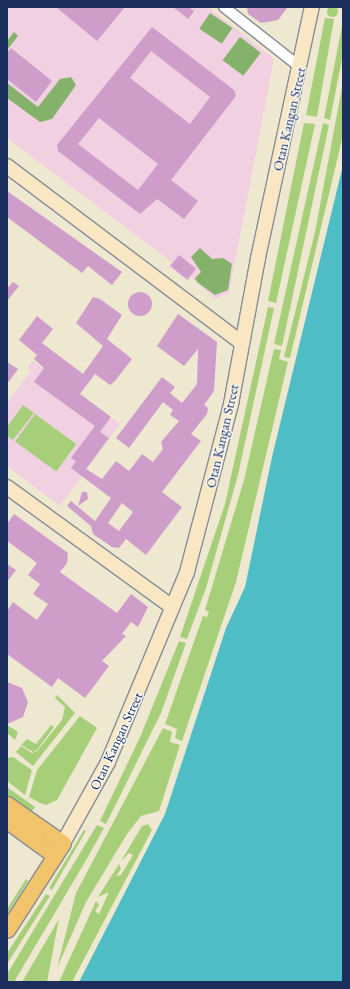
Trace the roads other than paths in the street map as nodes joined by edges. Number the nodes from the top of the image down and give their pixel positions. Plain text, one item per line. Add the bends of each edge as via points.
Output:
1 (224, 7) edge
2 (312, 7) edge
3 (300, 67) junction
4 (7, 166) edge
5 (242, 343) junction
6 (7, 487) edge
7 (172, 607) junction
8 (7, 804) edge
9 (7, 821) edge
10 (63, 843) junction
11 (55, 856) junction
12 (7, 930) edge

1 - 3 street
2 - 3 main road, Otan Kangan Street
3 - 5 main road, Otan Kangan Street
4 - 5 main road
5 - 7 main road, Otan Kangan Street via 213,481
6 - 7 main road
7 - 10 main road, Otan Kangan Street via 108,762
8 - 10 main road
9 - 11 main road
10 - 11 main road
11 - 12 main road

